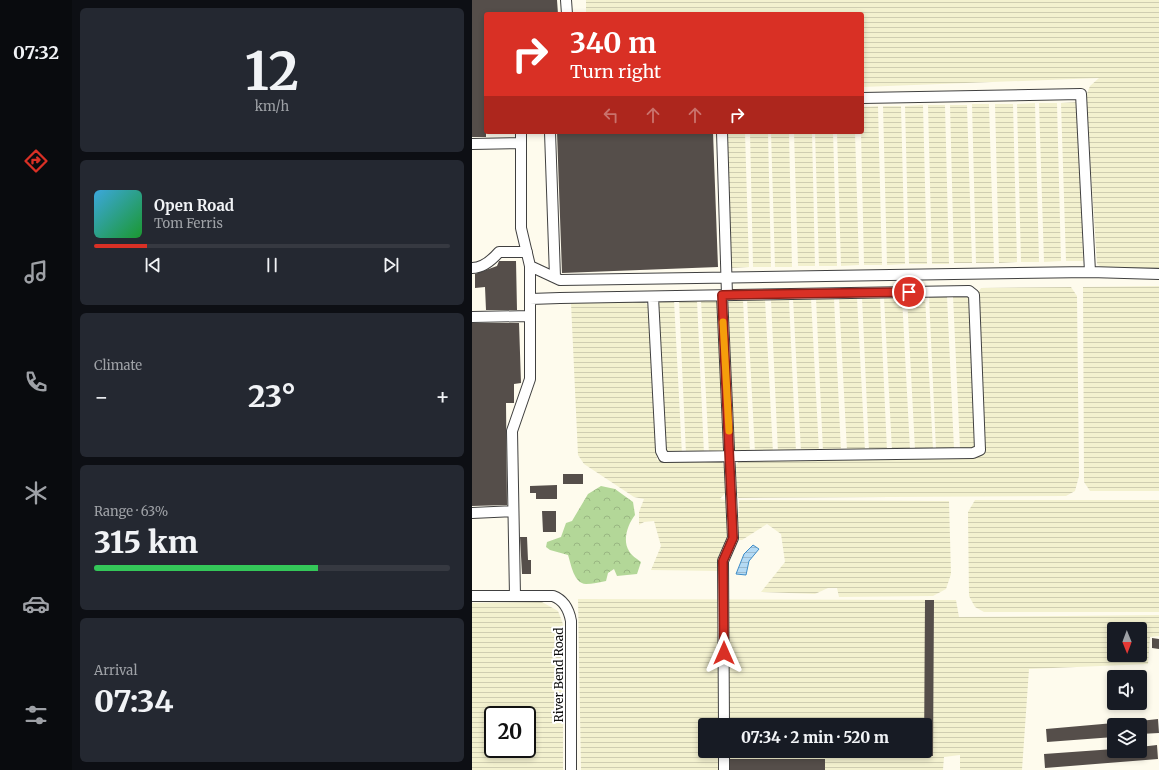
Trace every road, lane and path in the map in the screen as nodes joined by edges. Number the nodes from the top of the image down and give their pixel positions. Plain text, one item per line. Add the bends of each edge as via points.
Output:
1 (566, 0) edge
2 (566, 12) edge
3 (864, 98) edge
4 (521, 134) edge
5 (550, 134) edge
6 (722, 134) edge
7 (521, 143) junction
8 (472, 144) edge
9 (527, 252) junction
10 (530, 266) junction
11 (472, 268) edge
12 (1090, 272) junction
13 (1159, 274) edge
14 (833, 276) junction
15 (726, 277) junction
16 (555, 278) junction
17 (834, 293) junction
18 (724, 295) junction
19 (653, 297) junction
20 (530, 299) junction
21 (530, 316) junction
22 (472, 318) edge
23 (730, 456) junction
24 (513, 511) junction
25 (472, 513) edge
26 (472, 596) edge
27 (515, 596) junction
28 (724, 718) edge
29 (724, 758) edge
30 (571, 770) edge
31 (724, 770) edge

1 - 2 street
3 - 12 street via 1081,94
4 - 7 street
5 - 16 street
6 - 15 street
7 - 8 street
7 - 9 street via 521,228
9 - 10 street
9 - 11 street via 499,252 492,260 478,268
10 - 16 street
10 - 20 street
12 - 13 street
12 - 14 street
14 - 15 street
14 - 17 street
15 - 16 street via 560,280
15 - 18 street
17 - 18 street
17 - 23 street via 968,291 974,295 980,450 973,453
18 - 19 street
18 - 23 street
19 - 20 street
19 - 23 street via 663,455
20 - 21 street
21 - 22 street
21 - 24 street via 530,379 512,431
23 - 28 street via 733,538 723,561
24 - 25 street
24 - 27 street
26 - 27 street, River Bend Road
27 - 30 street, River Bend Road via 553,596 563,602 570,615
29 - 31 street

